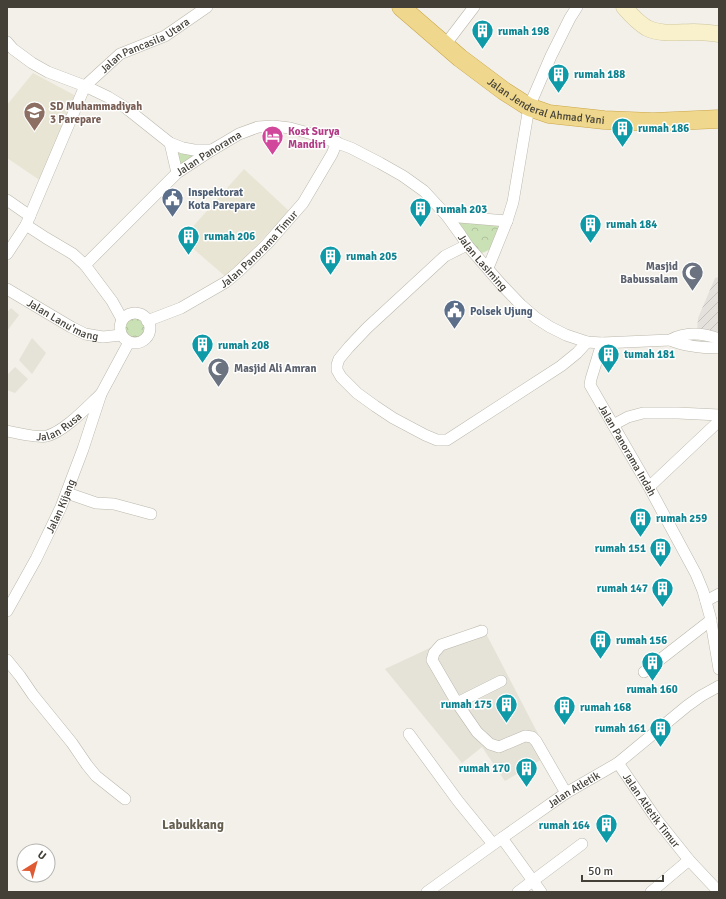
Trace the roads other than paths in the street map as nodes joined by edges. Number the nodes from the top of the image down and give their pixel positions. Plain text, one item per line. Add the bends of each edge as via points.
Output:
1 (208, 7) edge
2 (402, 7) edge
3 (474, 7) edge
4 (577, 7) edge
5 (624, 7) edge
6 (719, 34) edge
7 (444, 45) junction
8 (9, 48) edge
9 (84, 86) junction
10 (529, 107) junction
11 (719, 119) edge
12 (337, 142) junction
13 (170, 143) junction
14 (212, 150) junction
15 (177, 173) junction
16 (7, 200) edge
17 (447, 216) junction
18 (28, 220) junction
19 (507, 221) junction
20 (468, 246) junction
21 (7, 254) edge
22 (85, 265) junction
23 (488, 268) junction
24 (7, 289) edge
25 (122, 319) junction
26 (147, 321) junction
27 (125, 338) junction
28 (719, 339) edge
29 (670, 340) junction
30 (587, 342) junction
31 (602, 343) junction
32 (719, 348) edge
33 (101, 394) junction
34 (719, 415) edge
35 (719, 421) edge
36 (613, 425) junction
37 (7, 431) edge
38 (649, 487) junction
39 (67, 493) junction
40 (151, 514) dead end
41 (719, 594) edge
42 (706, 601) junction
43 (7, 611) edge
44 (711, 620) junction
45 (482, 631) dead end
46 (7, 660) edge
47 (719, 669) edge
48 (644, 672) dead end
49 (501, 681) dead end
50 (719, 686) edge
51 (457, 703) junction
52 (409, 734) dead end
53 (618, 763) junction
54 (566, 793) junction
55 (125, 799) dead end
56 (497, 841) junction
57 (582, 844) dead end
58 (689, 860) junction
59 (533, 881) junction
60 (427, 892) edge
61 (518, 892) edge
62 (541, 892) edge
63 (651, 892) edge
64 (719, 892) edge

1 - 9 street, Jalan Pancasila Utara via 165,36 120,54
2 - 7 highway, Jalan Jenderal Ahmad Yani
3 - 7 street
4 - 10 street via 551,56
5 - 6 main road via 640,23 657,31
7 - 10 highway, Jalan Jenderal Ahmad Yani
8 - 9 street via 48,72
9 - 13 street via 126,108
9 - 18 street
10 - 11 highway, Jalan Jenderal Ahmad Yani via 549,114 604,120 653,122
10 - 19 street via 513,202
12 - 14 street, Jalan Panorama via 290,128 273,126 258,127 240,134
12 - 17 street, Jalan Lasiming via 403,176 424,191
12 - 26 street, Jalan Panorama Timur via 303,203 238,272 226,282 181,308
13 - 14 street via 194,150
13 - 15 street
14 - 15 street, Jalan Panorama
15 - 22 street, Jalan Panorama
16 - 18 street
17 - 19 street
17 - 20 street, Jalan Lasiming
18 - 21 street
18 - 22 street via 52,242 73,254
19 - 23 street
20 - 23 street, Jalan Lasiming
20 - 30 street via 446,256 368,328 339,359 337,370 357,393 393,418 438,440 447,440 561,366
22 - 25 street
23 - 30 street, Jalan Lasiming via 536,318 561,333
24 - 27 street, Jalan Lanu'mang via 85,334
25 - 26 street via 128,314 135,313
25 - 27 street via 120,327
26 - 27 street via 150,324 147,337 134,343
27 - 33 street
28 - 29 street, Jalan Lasiming via 713,336 685,334
29 - 31 street, Jalan Lasiming
29 - 32 street, Jalan Lasiming via 688,345
30 - 31 street, Jalan Lasiming
31 - 36 street, Jalan Panorama Indah via 590,386
33 - 37 street, Jalan Rusa via 55,433 46,436
33 - 39 street, Jalan Kijang
34 - 36 street via 643,413
35 - 38 street
36 - 38 street, Jalan Panorama Indah
38 - 42 street, Jalan Panorama Indah via 696,574
39 - 40 street via 96,503 114,504
39 - 43 street, Jalan Kijang via 36,559
41 - 42 street
42 - 44 street, Jalan Panorama Indah
44 - 47 street, Jalan Panorama Indah
44 - 48 street
45 - 51 street via 442,645 432,656
46 - 55 street via 96,776
49 - 51 street
50 - 53 street, Jalan Atletik via 687,706
51 - 54 street via 477,732 490,744 499,747 525,736 536,741
52 - 56 street via 458,801
53 - 54 street, Jalan Atletik
53 - 58 street, Jalan Atletik Timur via 657,820
54 - 56 street, Jalan Atletik
56 - 59 street
56 - 60 street, Jalan Atletik
57 - 59 street
58 - 63 street
58 - 64 street, Jalan Atletik Timur
59 - 61 street
59 - 62 street

